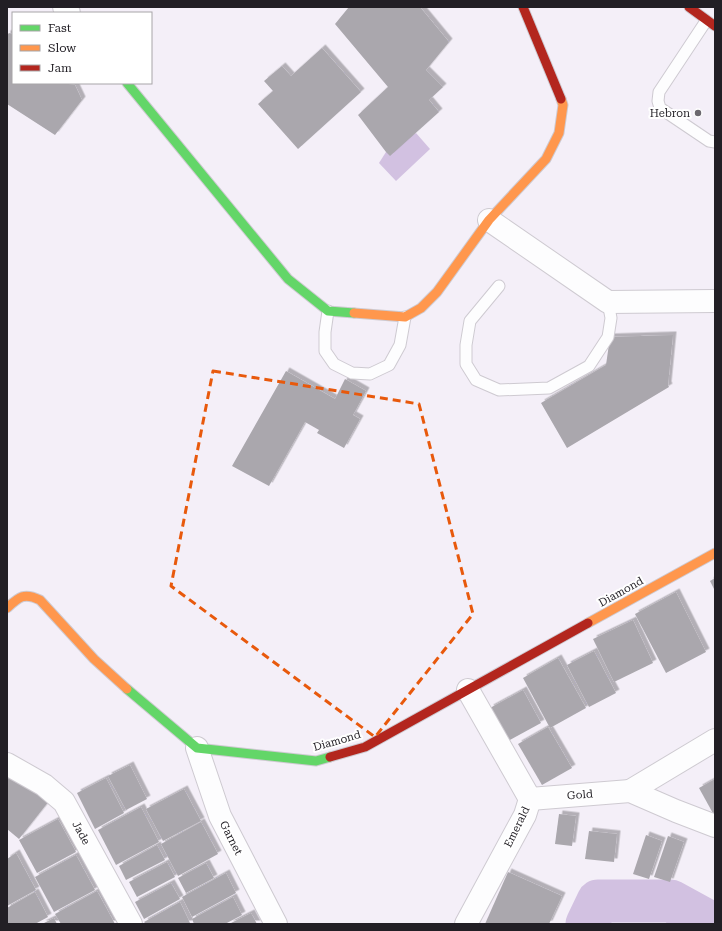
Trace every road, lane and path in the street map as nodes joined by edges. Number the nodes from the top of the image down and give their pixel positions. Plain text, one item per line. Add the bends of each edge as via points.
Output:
1 (523, 7) edge
2 (689, 7) edge
3 (711, 24) edge
4 (128, 84) edge
5 (715, 142) edge
6 (489, 220) junction
7 (499, 286) dead end
8 (715, 301) edge
9 (608, 302) junction
10 (328, 311) junction
11 (405, 317) junction
12 (715, 553) edge
13 (7, 608) edge
14 (468, 690) junction
15 (715, 740) edge
16 (197, 748) junction
17 (7, 764) edge
18 (630, 791) junction
19 (530, 799) junction
20 (715, 826) edge
21 (131, 924) edge
22 (276, 924) edge
23 (466, 924) edge

1 - 6 street via 563,105 559,133 546,158
2 - 3 street
3 - 5 lane via 660,92 658,101 660,108 709,141
4 - 10 street via 288,279
6 - 9 street
6 - 11 street via 437,292 421,308
7 - 9 lane via 470,321 466,364 476,380 499,390 549,388 589,366 608,337 611,318
8 - 9 street
10 - 11 street
10 - 11 lane via 325,351 334,364 352,372 370,374 389,365 400,345
12 - 14 street, Diamond
13 - 16 street via 21,596 31,594 40,600 114,678
14 - 16 street, Diamond via 365,746 316,761
14 - 19 street, Emerald
15 - 18 street, Gold
16 - 22 street, Garnet via 220,816
17 - 21 street, Jade via 44,786 64,802
18 - 19 street, Gold
18 - 20 street, Gold
19 - 23 street, Emerald via 525,815

